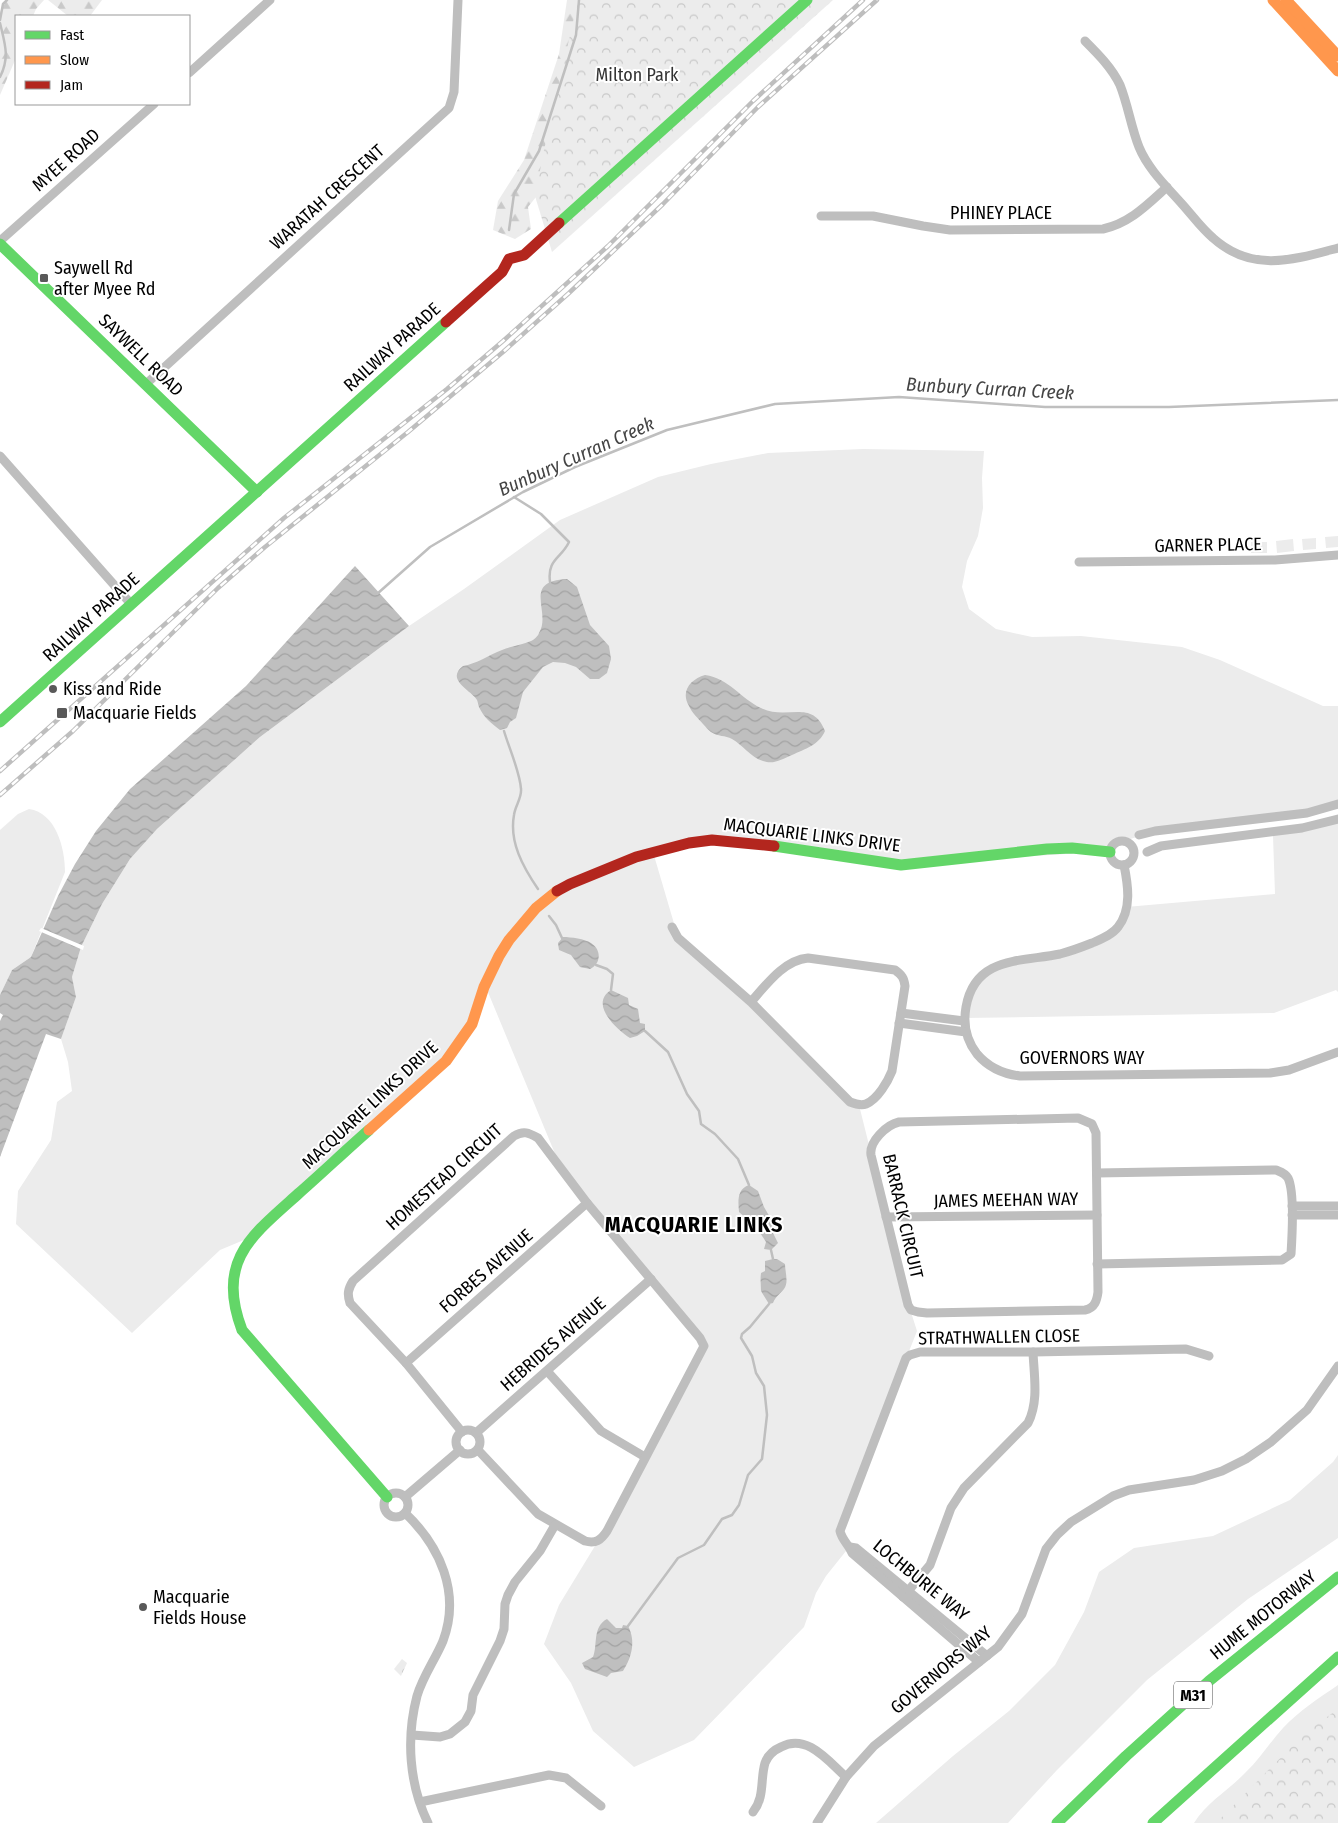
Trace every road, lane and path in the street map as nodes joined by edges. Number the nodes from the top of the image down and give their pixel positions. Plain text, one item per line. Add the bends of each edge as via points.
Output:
1 (270, 0) edge
2 (458, 0) edge
3 (807, 0) edge
4 (1273, 0) edge
5 (1286, 0) edge
6 (1085, 41) dead end
7 (1338, 56) edge
8 (1338, 71) edge
9 (190, 72) edge
10 (153, 105) edge
11 (1167, 187) junction
12 (821, 216) dead end
13 (0, 243) edge
14 (1338, 248) edge
15 (146, 384) junction
16 (0, 456) edge
17 (257, 492) junction
18 (1338, 555) edge
19 (1078, 562) dead end
20 (131, 604) junction
21 (0, 722) edge
22 (1338, 804) edge
23 (1338, 819) edge
24 (1139, 835) dead end
25 (1110, 852) junction
26 (1147, 852) dead end
27 (1124, 864) junction
28 (672, 927) dead end
29 (751, 1002) junction
30 (900, 1018) junction
31 (964, 1021) junction
32 (966, 1032) junction
33 (1338, 1052) edge
34 (1097, 1173) junction
35 (587, 1203) junction
36 (1338, 1206) edge
37 (1292, 1210) junction
38 (1097, 1215) junction
39 (1338, 1215) edge
40 (886, 1217) junction
41 (1097, 1264) junction
42 (652, 1279) junction
43 (1033, 1352) junction
44 (1209, 1356) dead end
45 (406, 1363) junction
46 (1338, 1366) edge
47 (547, 1371) junction
48 (462, 1432) junction
49 (476, 1433) junction
50 (460, 1450) junction
51 (478, 1450) junction
52 (644, 1457) junction
53 (387, 1497) junction
54 (405, 1497) junction
55 (405, 1514) junction
56 (555, 1524) junction
57 (850, 1548) joint
58 (1338, 1577) edge
59 (906, 1594) junction
60 (987, 1656) junction
61 (1338, 1657) edge
62 (979, 1662) junction
63 (412, 1735) junction
64 (846, 1778) junction
65 (420, 1802) junction
66 (601, 1806) dead end
67 (753, 1812) dead end
68 (428, 1823) edge
69 (817, 1823) edge
70 (1057, 1823) edge
71 (1153, 1823) edge

1 - 9 street
2 - 15 street, WARATAH CRESCENT via 454,92 449,108
3 - 17 main road, RAILWAY PARADE via 524,255 509,259 502,272
4 - 8 main road
5 - 7 main road
6 - 11 street via 1114,74 1139,147
10 - 13 street, MYEE ROAD
11 - 12 street, PHINEY PLACE via 1129,220 1103,228 950,230 873,216
11 - 14 street via 1212,238 1242,256 1262,261 1284,261
13 - 15 main road, SAYWELL ROAD
15 - 17 main road, SAYWELL ROAD
16 - 20 street
17 - 20 main road, RAILWAY PARADE
18 - 19 street, GARNER PLACE via 1275,560
20 - 21 main road, RAILWAY PARADE
22 - 24 street via 1307,813 1155,830
23 - 26 street via 1302,828 1162,846
25 - 27 street via 1114,861
25 - 27 street via 1119,841 1130,844 1134,857
25 - 53 main road, MACQUARIE LINKS DRIVE via 1047,849 901,865 712,840 670,847 609,867 554,893 536,908 499,956 484,987 472,1024 452,1054 257,1231 245,1246 234,1274 232,1295 242,1330
27 - 31 street, GOVERNORS WAY via 1128,893 1118,928 1078,949 1008,961 985,972 967,1000
28 - 29 street via 678,938
29 - 30 street via 788,964 808,958 895,970 901,974 905,986
29 - 30 street via 850,1102 857,1105 871,1101 889,1078
30 - 31 street
30 - 32 street
31 - 32 street, GOVERNORS WAY
32 - 33 street, GOVERNORS WAY via 971,1045 987,1063 1005,1073 1020,1076 1270,1073 1289,1070
34 - 37 street via 1276,1170 1288,1177
34 - 38 street, BARRACK CIRCUIT
34 - 40 street, BARRACK CIRCUIT via 1096,1130 1084,1119 899,1122 888,1127 871,1147
35 - 42 street, HOMESTEAD CIRCUIT
35 - 45 street, FORBES AVENUE
35 - 45 street, HOMESTEAD CIRCUIT via 538,1138 521,1132 514,1136 348,1288 350,1303
36 - 37 street
37 - 39 street
37 - 41 street via 1291,1254 1282,1260
38 - 40 street, JAMES MEEHAN WAY
38 - 41 street, BARRACK CIRCUIT
40 - 41 street, BARRACK CIRCUIT via 908,1305 918,1312 1089,1309 1097,1299
42 - 47 street, HEBRIDES AVENUE
42 - 52 street, HOMESTEAD CIRCUIT via 704,1346
43 - 44 street, STRATHWALLEN CLOSE via 1186,1349
43 - 57 street, STRATHWALLEN CLOSE via 920,1352 906,1358 842,1524 842,1538
43 - 59 street via 1035,1401 1028,1423 960,1494 951,1508 930,1565
45 - 48 street, HOMESTEAD CIRCUIT
46 - 60 street, GOVERNORS WAY via 1307,1410 1246,1459 1194,1480 1129,1490 1071,1522 1046,1549 1022,1614 998,1647
47 - 49 street, HEBRIDES AVENUE
47 - 52 street via 601,1431
48 - 49 street
48 - 50 street via 456,1441
49 - 51 street via 480,1441
50 - 51 street via 468,1454
50 - 54 street
51 - 56 street, HOMESTEAD CIRCUIT via 534,1510
52 - 56 street, HOMESTEAD CIRCUIT via 601,1539 593,1543 585,1541
53 - 54 street via 398,1493
53 - 55 street via 384,1504 388,1514 398,1517
54 - 55 street via 408,1506
55 - 63 street via 438,1556 450,1590 447,1627 418,1694 412,1716
56 - 63 street via 540,1551 508,1594 500,1641 473,1695 471,1711 465,1722 450,1734 440,1737
57 - 59 street, LOCHBURIE WAY via 856,1548
58 - 70 main road, HUME MOTORWAY / M31 via 1209,1681
59 - 60 street, LOCHBURIE WAY
59 - 62 street, LOCHBURIE WAY
60 - 62 street, GOVERNORS WAY
61 - 71 main road
62 - 64 street, GOVERNORS WAY via 874,1746
63 - 65 street via 412,1769
64 - 67 street via 811,1747 797,1742 786,1744 767,1760 760,1801
64 - 69 street, GOVERNORS WAY
65 - 66 street via 549,1775 566,1778
65 - 68 street

